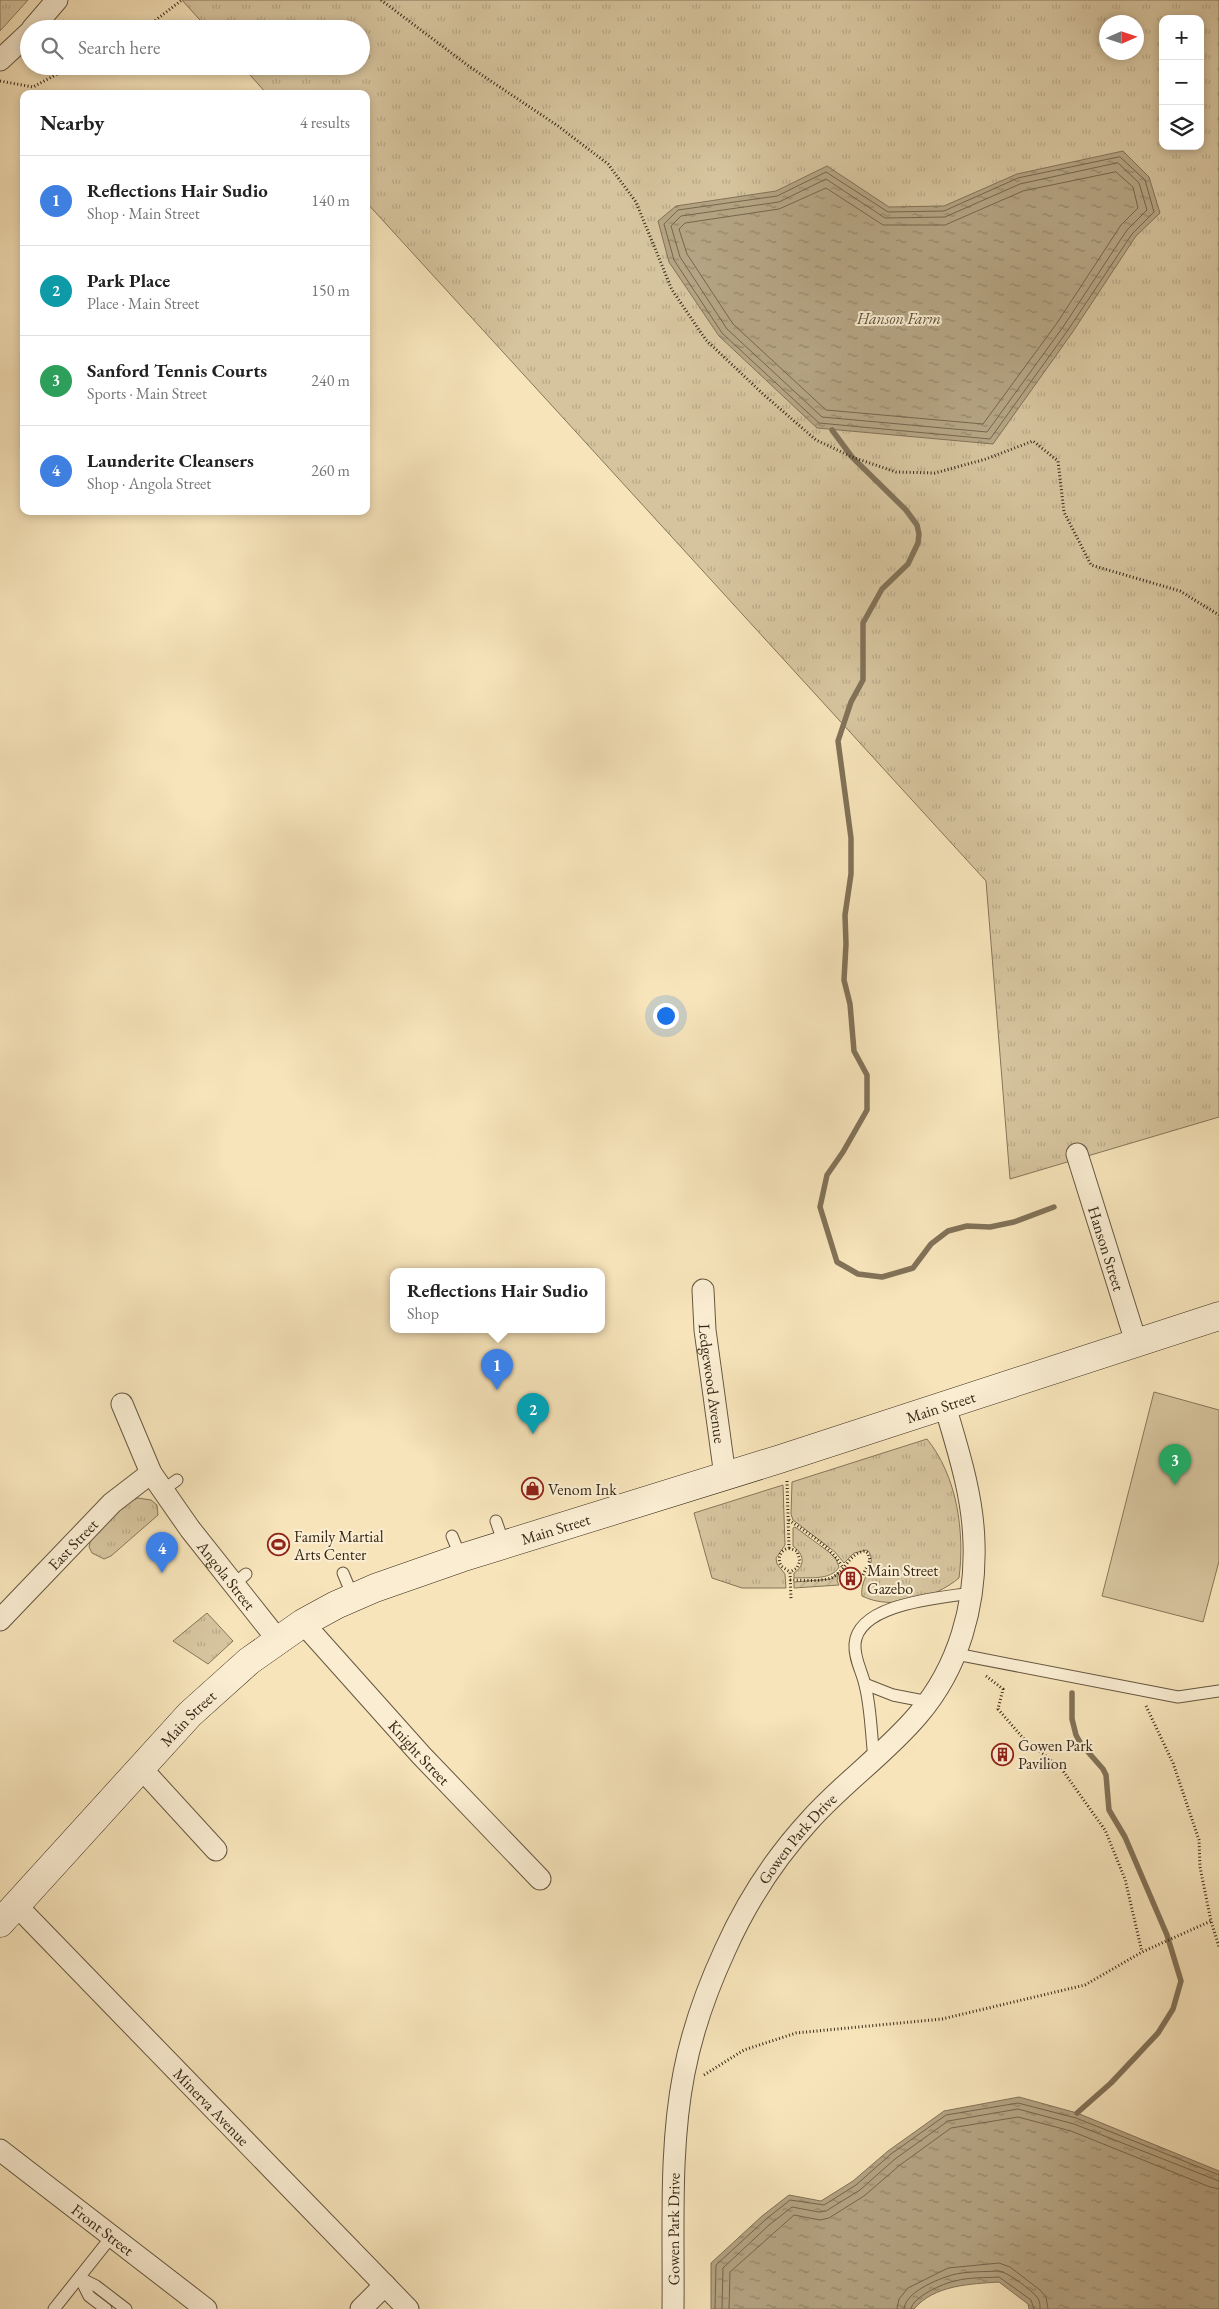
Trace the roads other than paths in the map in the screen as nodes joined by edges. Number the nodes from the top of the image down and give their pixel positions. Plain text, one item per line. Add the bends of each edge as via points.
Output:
1 (57, 0) edge
2 (40, 20) edge
3 (20, 41) edge
4 (0, 60) edge
5 (1076, 1154) dead end
6 (703, 1290) dead end
7 (1219, 1316) edge
8 (1136, 1342) junction
9 (122, 1404) dead end
10 (945, 1406) junction
11 (151, 1473) junction
12 (725, 1476) junction
13 (971, 1593) junction
14 (0, 1620) edge
15 (303, 1623) junction
16 (278, 1640) junction
17 (956, 1654) junction
18 (865, 1684) junction
19 (1219, 1692) edge
20 (929, 1702) junction
21 (874, 1758) junction
22 (140, 1767) junction
23 (216, 1850) dead end
24 (540, 1879) dead end
25 (8, 1914) edge
26 (0, 2150) edge
27 (112, 2236) junction
28 (80, 2278) junction
29 (385, 2285) junction
30 (54, 2309) edge
31 (106, 2309) edge
32 (126, 2309) edge
33 (206, 2309) edge
34 (361, 2309) edge
35 (408, 2309) edge
36 (673, 2309) edge

1 - 2 street
3 - 4 street
5 - 8 street, Hanson Street
6 - 12 street, Ledgewood Avenue via 705,1330
7 - 8 main road, Main Street
8 - 10 main road, Main Street
9 - 11 street, Angola Street
10 - 12 main road, Main Street
10 - 13 street, Gowen Park Drive via 972,1516
11 - 14 street, East Street via 112,1503
11 - 16 street, Angola Street via 170,1485 190,1529
12 - 15 main road, Main Street via 500,1532 348,1585
13 - 17 street, Gowen Park Drive
13 - 18 lane via 890,1609 865,1623 855,1644
15 - 16 main road, Main Street
15 - 24 street, Knight Street via 421,1755
16 - 22 main road, Main Street via 190,1714
17 - 19 lane via 1178,1697
17 - 20 street, Gowen Park Drive
18 - 20 lane via 893,1695
18 - 21 lane
20 - 21 street, Gowen Park Drive
21 - 36 street, Gowen Park Drive via 809,1821 770,1870 725,1949 701,2010 680,2097
22 - 23 street
22 - 25 main road, Main Street
25 - 29 street, Minerva Avenue
26 - 27 street, Front Street
27 - 28 lane
27 - 33 street, Front Street
28 - 30 lane
28 - 31 lane via 89,2296
28 - 32 lane
29 - 34 street
29 - 35 street, Minerva Avenue

